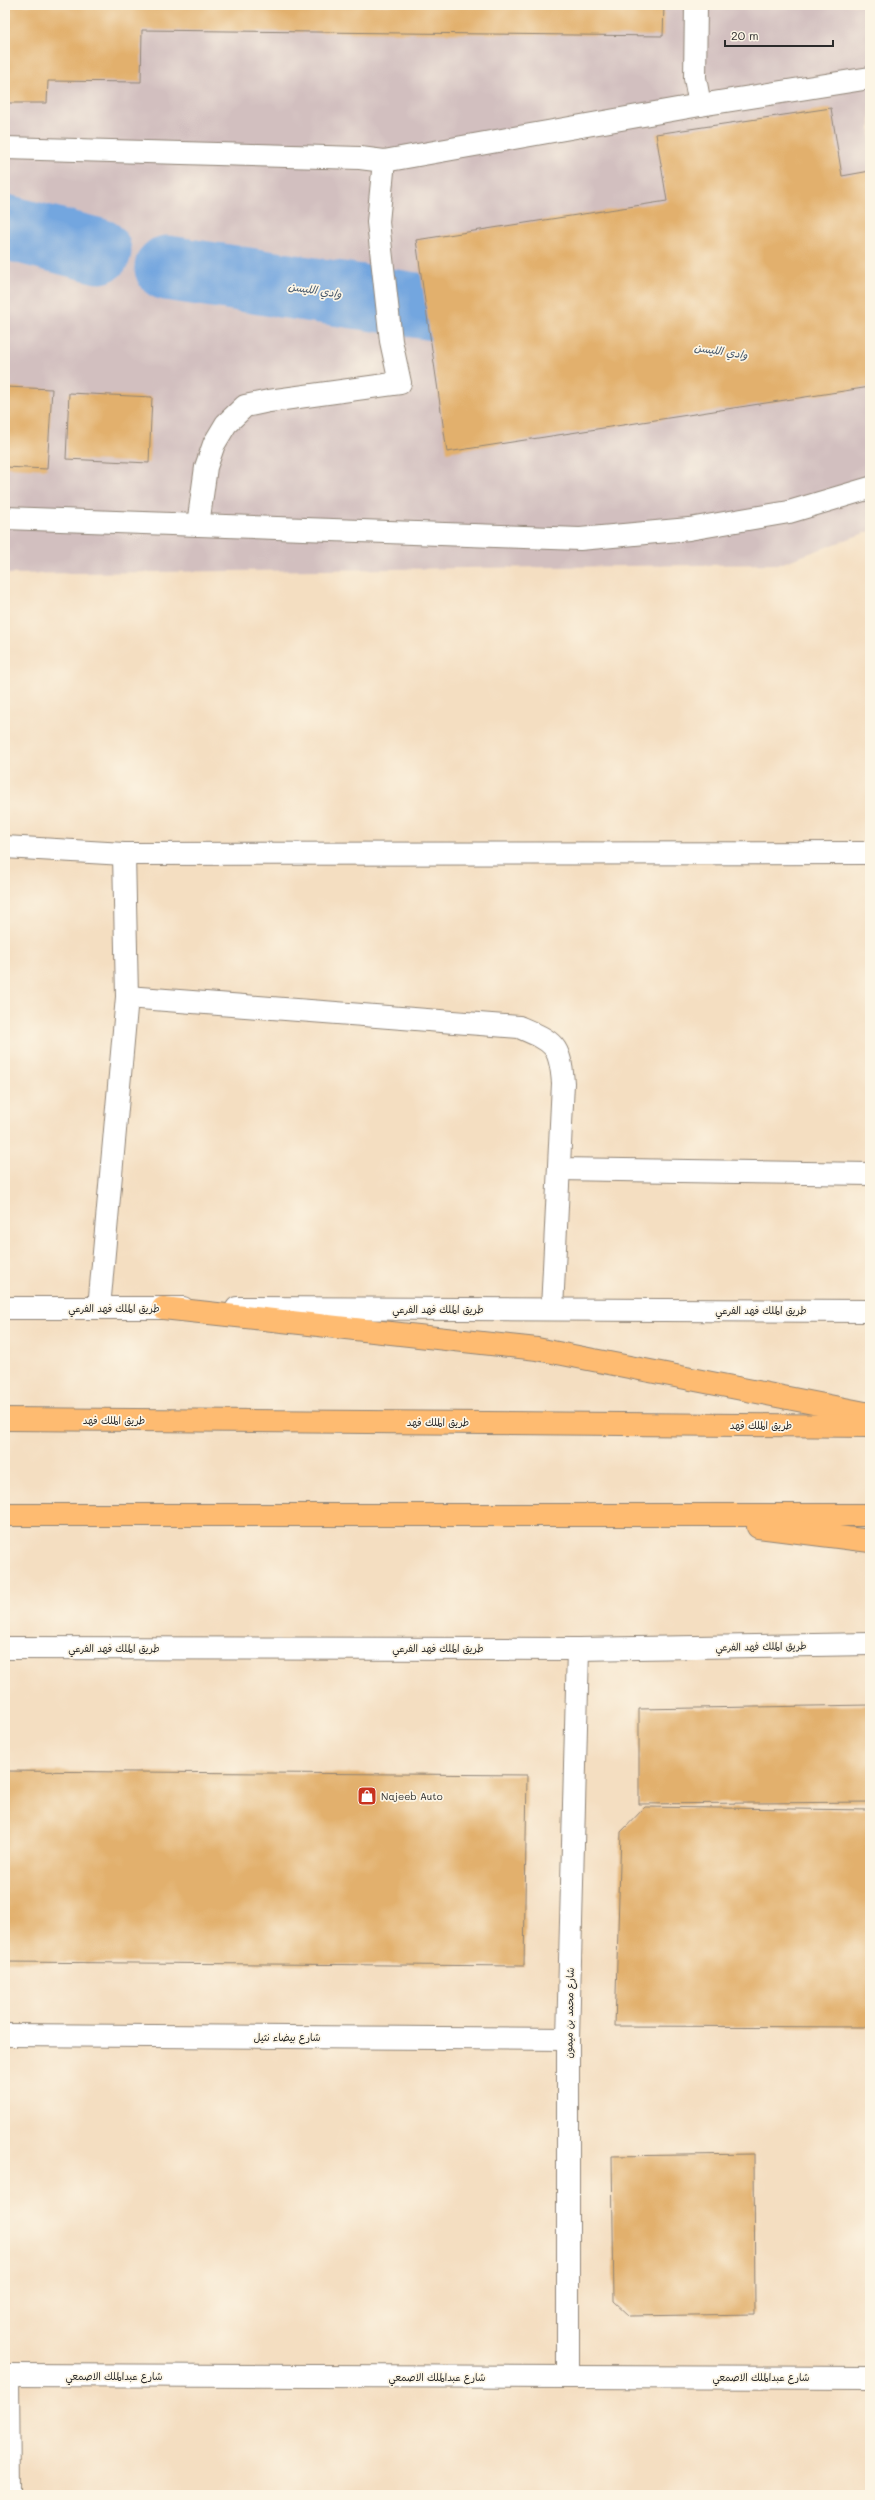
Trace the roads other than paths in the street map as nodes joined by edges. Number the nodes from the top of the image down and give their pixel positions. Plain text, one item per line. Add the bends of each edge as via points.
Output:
1 (696, 5) edge
2 (870, 78) edge
3 (700, 105) junction
4 (5, 148) edge
5 (384, 161) junction
6 (870, 488) edge
7 (5, 518) edge
8 (198, 525) junction
9 (5, 847) edge
10 (870, 853) edge
11 (124, 854) junction
12 (127, 997) junction
13 (559, 1169) junction
14 (870, 1174) edge
15 (5, 1308) edge
16 (99, 1308) junction
17 (163, 1308) junction
18 (552, 1309) junction
19 (870, 1311) edge
20 (870, 1414) edge
21 (5, 1419) edge
22 (870, 1426) edge
23 (5, 1515) edge
24 (666, 1515) junction
25 (870, 1515) edge
26 (870, 1541) edge
27 (870, 1644) edge
28 (5, 1648) edge
29 (578, 1648) junction
30 (5, 2035) edge
31 (568, 2039) junction
32 (7, 2375) edge
33 (568, 2377) junction
34 (870, 2378) edge
35 (9, 2495) edge

1 - 3 street via 695,78
2 - 3 street
3 - 5 street
4 - 5 street
5 - 8 street via 378,222 391,341 400,383 245,406 226,424 214,444 206,466
6 - 8 street via 790,512 689,529 580,540
7 - 8 street
9 - 11 street
10 - 11 street
11 - 12 street
12 - 13 street via 519,1027 545,1038 561,1056 563,1083
12 - 16 street
13 - 14 street
13 - 18 street
15 - 16 street, طريق الملك فهد الفرعي
16 - 17 street, طريق الملك فهد الفرعي
17 - 18 street, طريق الملك فهد الفرعي
17 - 20 highway via 537,1349
18 - 19 street, طريق الملك فهد الفرعي
21 - 22 highway, طريق الملك فهد
23 - 24 highway
24 - 25 highway
24 - 26 highway
27 - 29 street, طريق الملك فهد الفرعي
28 - 29 street, طريق الملك فهد الفرعي
29 - 31 street, شارع محمد بن ميمون
30 - 31 street, شارع بيضاء نثيل
31 - 33 street, شارع محمد بن ميمون
32 - 33 street, شارع عبدالملك الاصمعي
32 - 35 street
33 - 34 street, شارع عبدالملك الاصمعي

